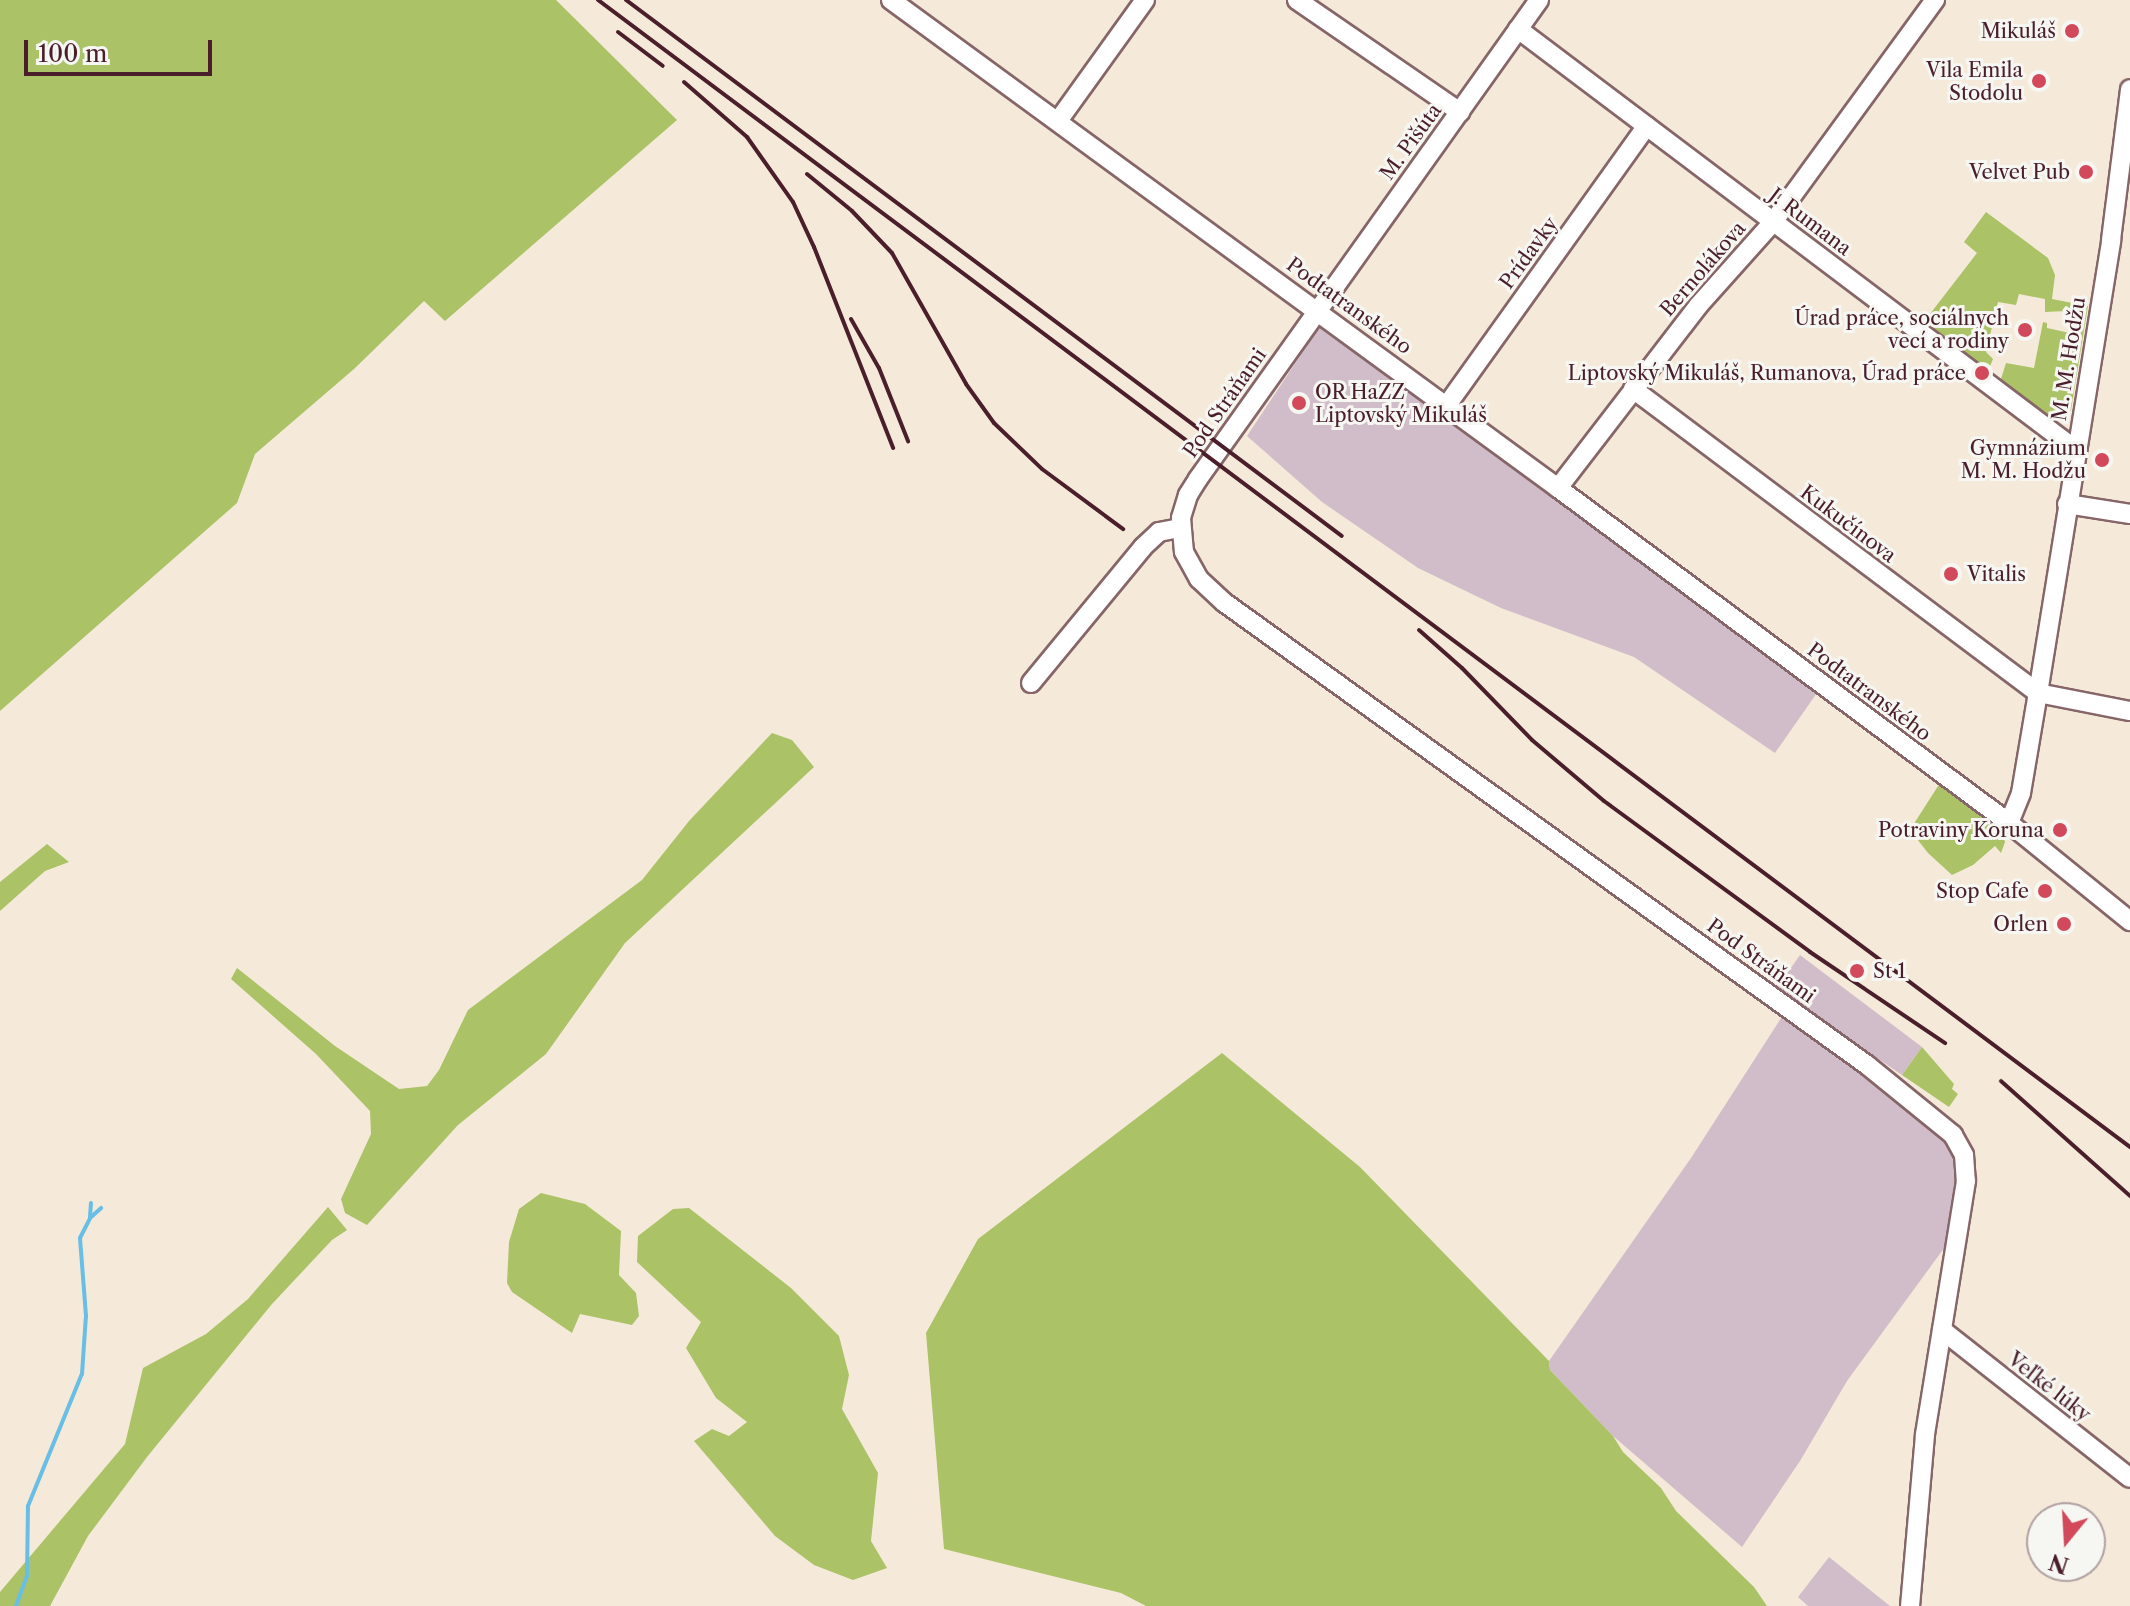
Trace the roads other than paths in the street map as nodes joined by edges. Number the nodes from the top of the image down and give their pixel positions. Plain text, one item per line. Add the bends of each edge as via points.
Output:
1 (891, 0) edge
2 (1145, 0) edge
3 (1297, 0) edge
4 (1539, 0) edge
5 (1935, 0) edge
6 (1518, 29) junction
7 (2130, 89) edge
8 (1460, 112) junction
9 (1058, 121) junction
10 (1647, 126) junction
11 (1773, 222) junction
12 (2111, 240) junction
13 (2130, 244) edge
14 (1318, 310) junction
15 (1633, 389) junction
16 (1447, 405) junction
17 (2076, 450) junction
18 (1558, 488) junction
19 (2067, 504) junction
20 (2130, 514) edge
21 (1180, 528) junction
22 (1031, 683) dead end
23 (2038, 693) junction
24 (2130, 711) edge
25 (2009, 823) junction
26 (2130, 921) edge
27 (1942, 1330) junction
28 (2130, 1478) edge
29 (1910, 1606) edge

1 - 9 street, Podtatranského
2 - 9 street
3 - 8 street
4 - 6 street, M. Pišúta
5 - 11 street, Bernolákova
6 - 8 street, M. Pišúta
6 - 10 street, J. Rumana
7 - 12 street, M. M. Hodžu
8 - 14 street, M. Pišúta
9 - 14 street, Podtatranského
10 - 11 street, J. Rumana
10 - 16 street, Prídavky
11 - 15 street, Bernolákova
11 - 17 street, J. Rumana
12 - 13 street
12 - 17 street, M. M. Hodžu
14 - 16 street, Podtatranského
14 - 21 street, Pod Stráňami via 1193,487
15 - 18 street, Bernolákova
15 - 23 street, Kukučínova
16 - 18 street, Podtatranského
17 - 19 street, M. M. Hodžu
18 - 25 street, Podtatranského
19 - 20 street
19 - 23 street, M. M. Hodžu
21 - 22 street via 1152,537
21 - 27 street, Pod Stráňami via 1190,566 1225,603 1894,1085 1953,1135 1967,1171
23 - 24 street
23 - 25 street, M. M. Hodžu via 2021,793
25 - 26 street, Podtatranského
27 - 28 street, Veľké lúky
27 - 29 street, Pod Stráňami via 1925,1435

